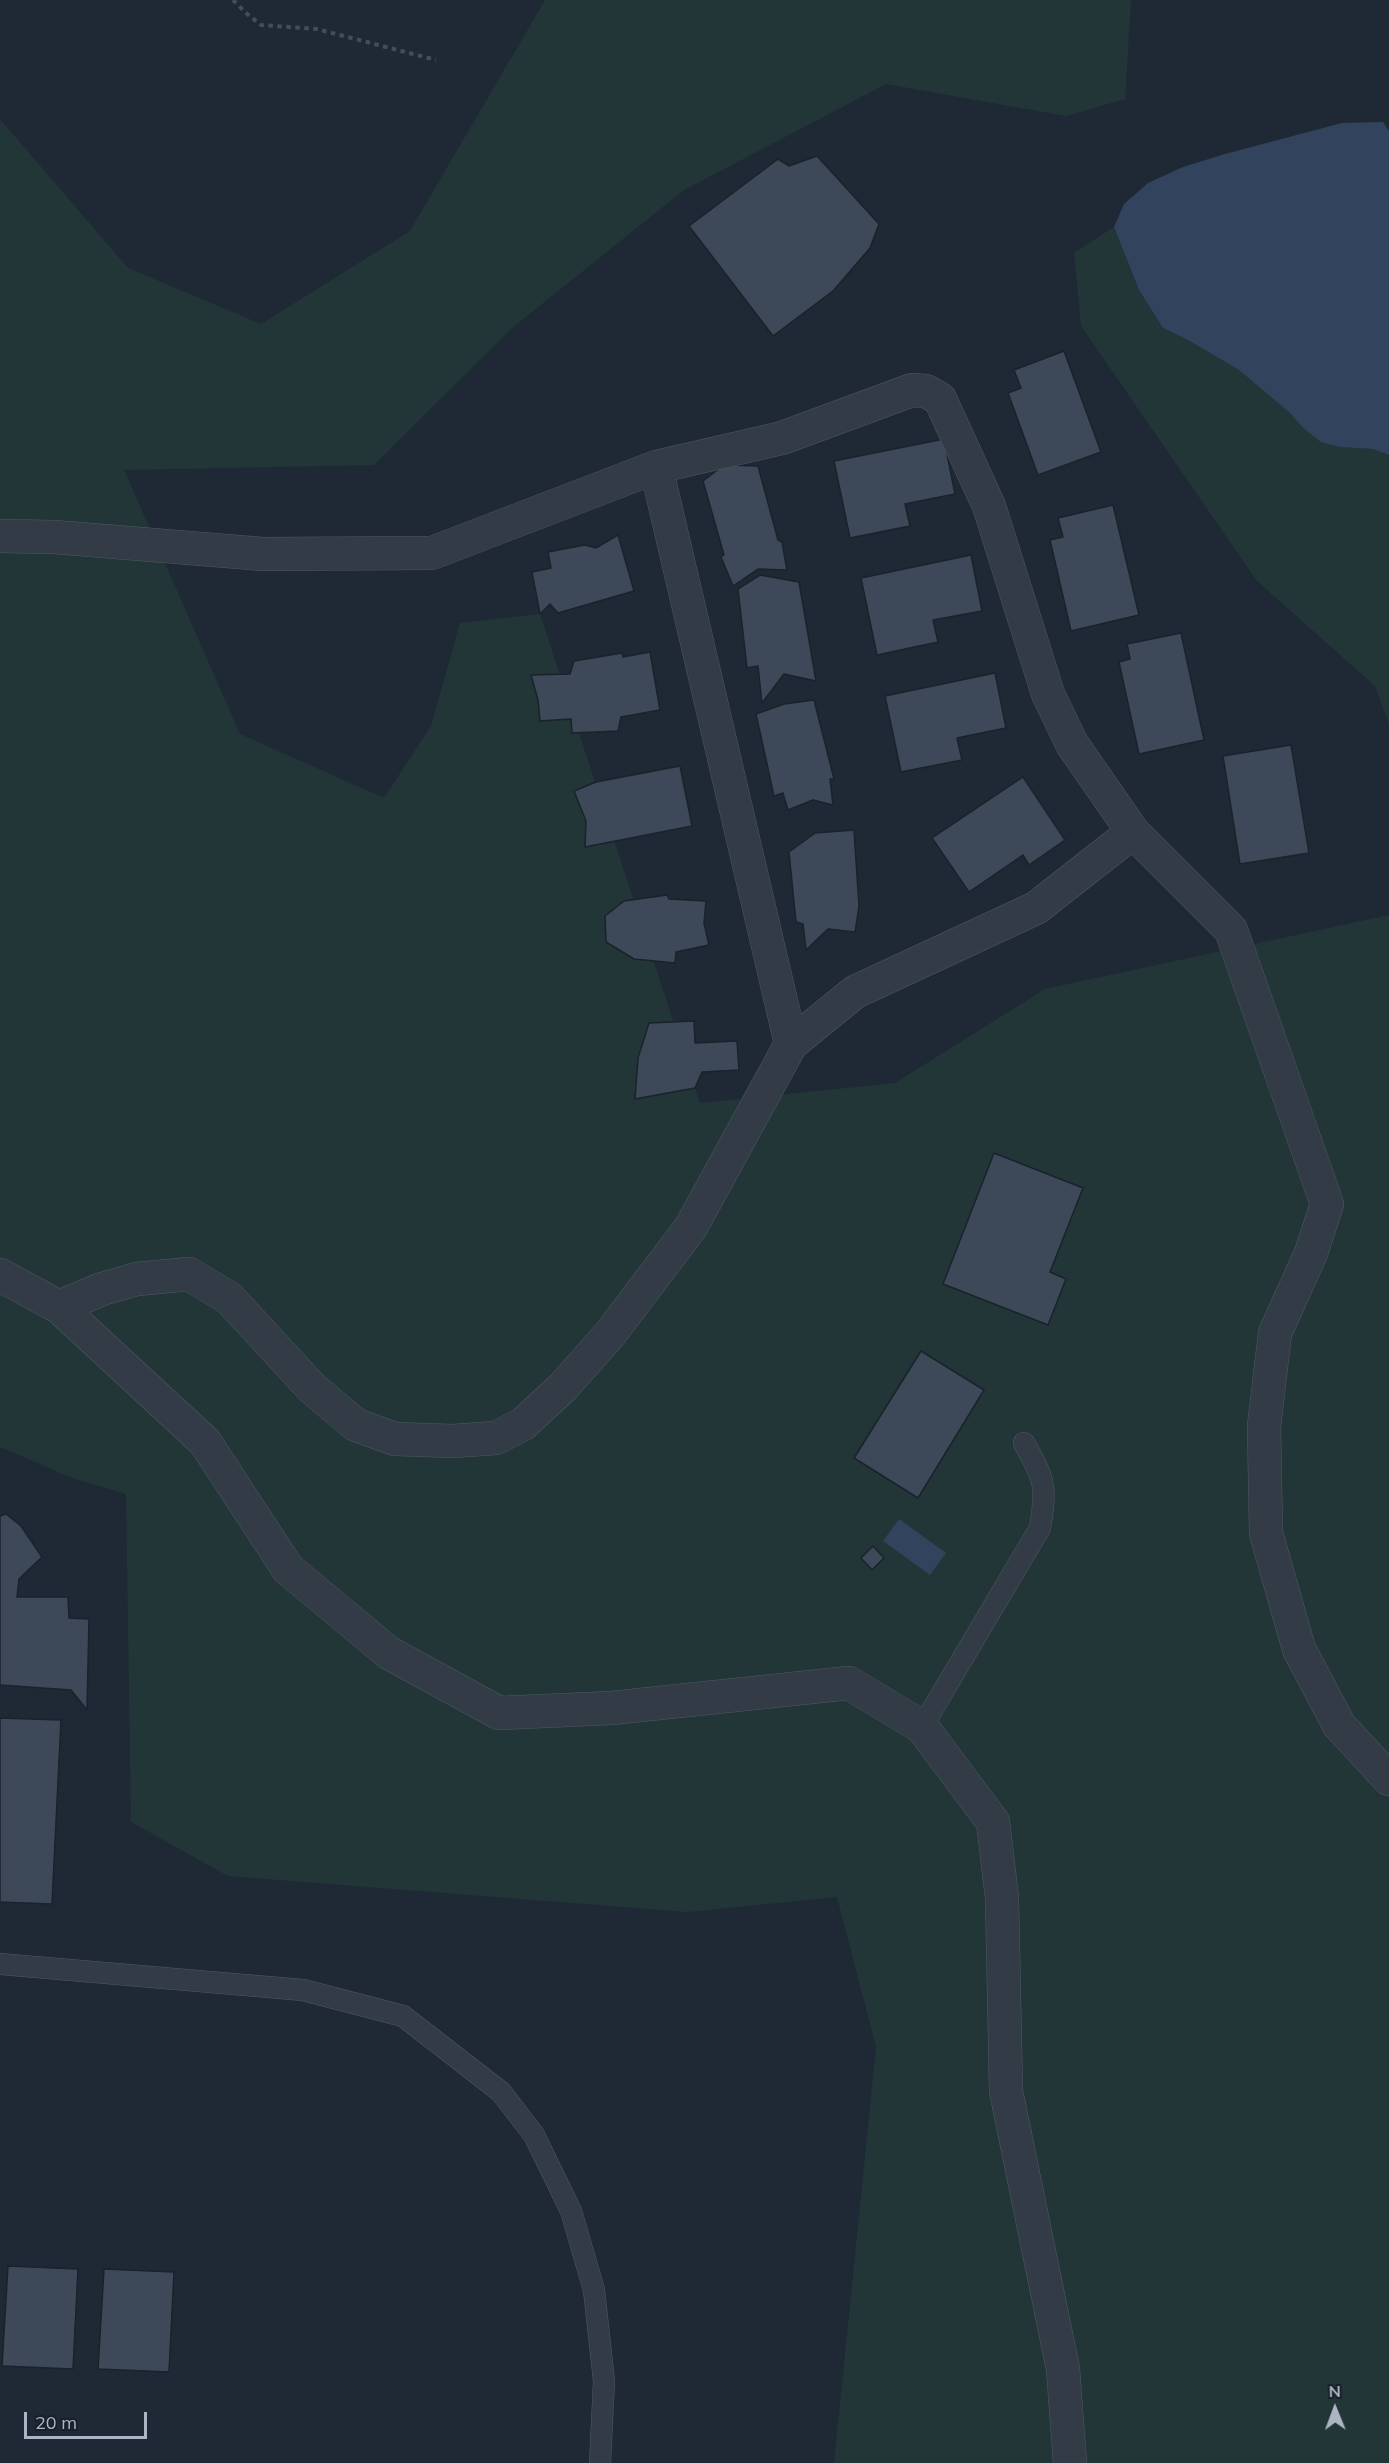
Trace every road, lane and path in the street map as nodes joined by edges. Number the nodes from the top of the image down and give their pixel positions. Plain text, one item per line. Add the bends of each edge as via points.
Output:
1 (233, 0) edge
2 (436, 60) dead end
3 (657, 466) junction
4 (0, 536) edge
5 (1133, 832) junction
6 (791, 1044) junction
7 (0, 1275) edge
8 (59, 1307) junction
9 (1024, 1443) dead end
10 (922, 1726) junction
11 (1389, 1779) edge
12 (0, 1964) edge
13 (600, 2463) edge
14 (1070, 2463) edge

1 - 2 path via 261,25 317,29
3 - 4 street via 432,553 263,554
3 - 5 street via 782,438 912,390 926,391 940,399 989,506 1048,694 1072,744
3 - 6 street
5 - 6 street via 1036,908 855,993
5 - 11 street via 1231,930 1327,1204 1311,1253 1275,1333 1264,1426 1266,1533 1299,1649 1339,1725
6 - 8 street via 691,1227 610,1334 563,1387 524,1424 496,1438 395,1439 356,1425 312,1388 229,1298 189,1274 137,1279
7 - 8 street
8 - 10 street via 205,1442 288,1569 389,1653 499,1713 612,1708 849,1683
9 - 10 lane via 1042,1473 1045,1497 1040,1528
10 - 14 street via 993,1822 1002,1898 1006,2091 1063,2369
12 - 13 lane via 303,1990 403,2016 501,2092 534,2135 571,2211 594,2290 604,2381

